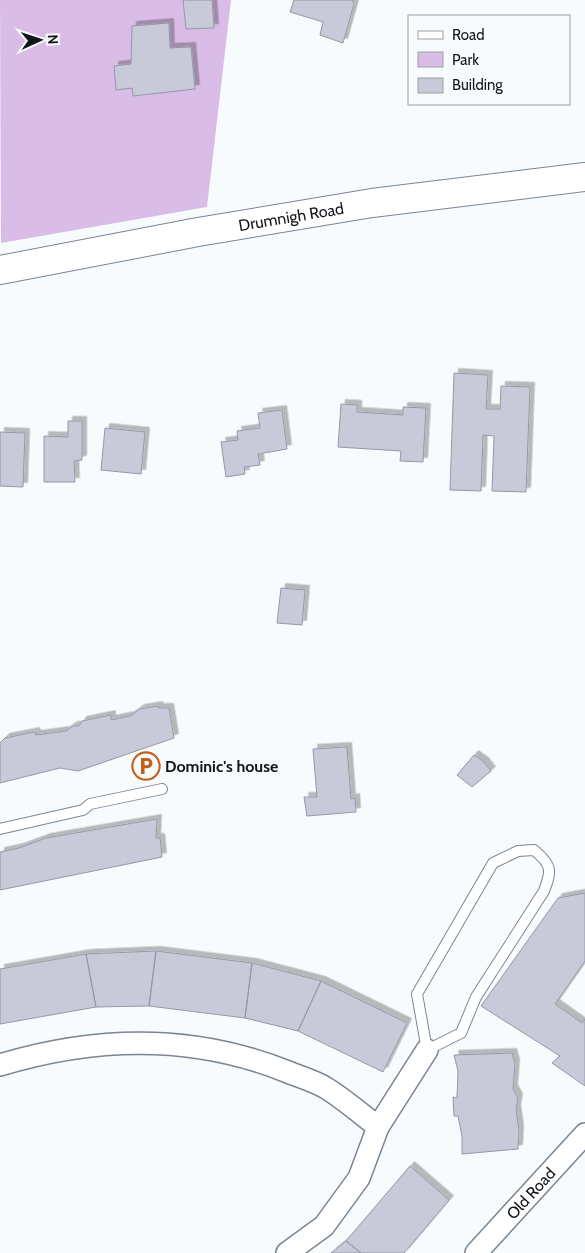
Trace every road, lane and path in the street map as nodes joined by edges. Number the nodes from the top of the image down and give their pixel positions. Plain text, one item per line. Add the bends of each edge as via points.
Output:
1 (585, 177) edge
2 (0, 270) edge
3 (162, 789) dead end
4 (0, 830) edge
5 (426, 1050) junction
6 (0, 1065) edge
7 (378, 1127) junction
8 (585, 1134) edge
9 (287, 1253) edge
10 (476, 1253) edge

1 - 2 main road, Drumnigh Road via 372,203
3 - 4 lane via 90,804 83,810
5 - 5 lane via 418,994 493,864 518,851 534,850 547,860 550,873 544,891 476,998 461,1033
5 - 7 street
6 - 7 street via 38,1054 140,1042 176,1043 253,1058 325,1087
7 - 9 street via 359,1178 324,1226
8 - 10 street, Old Road

